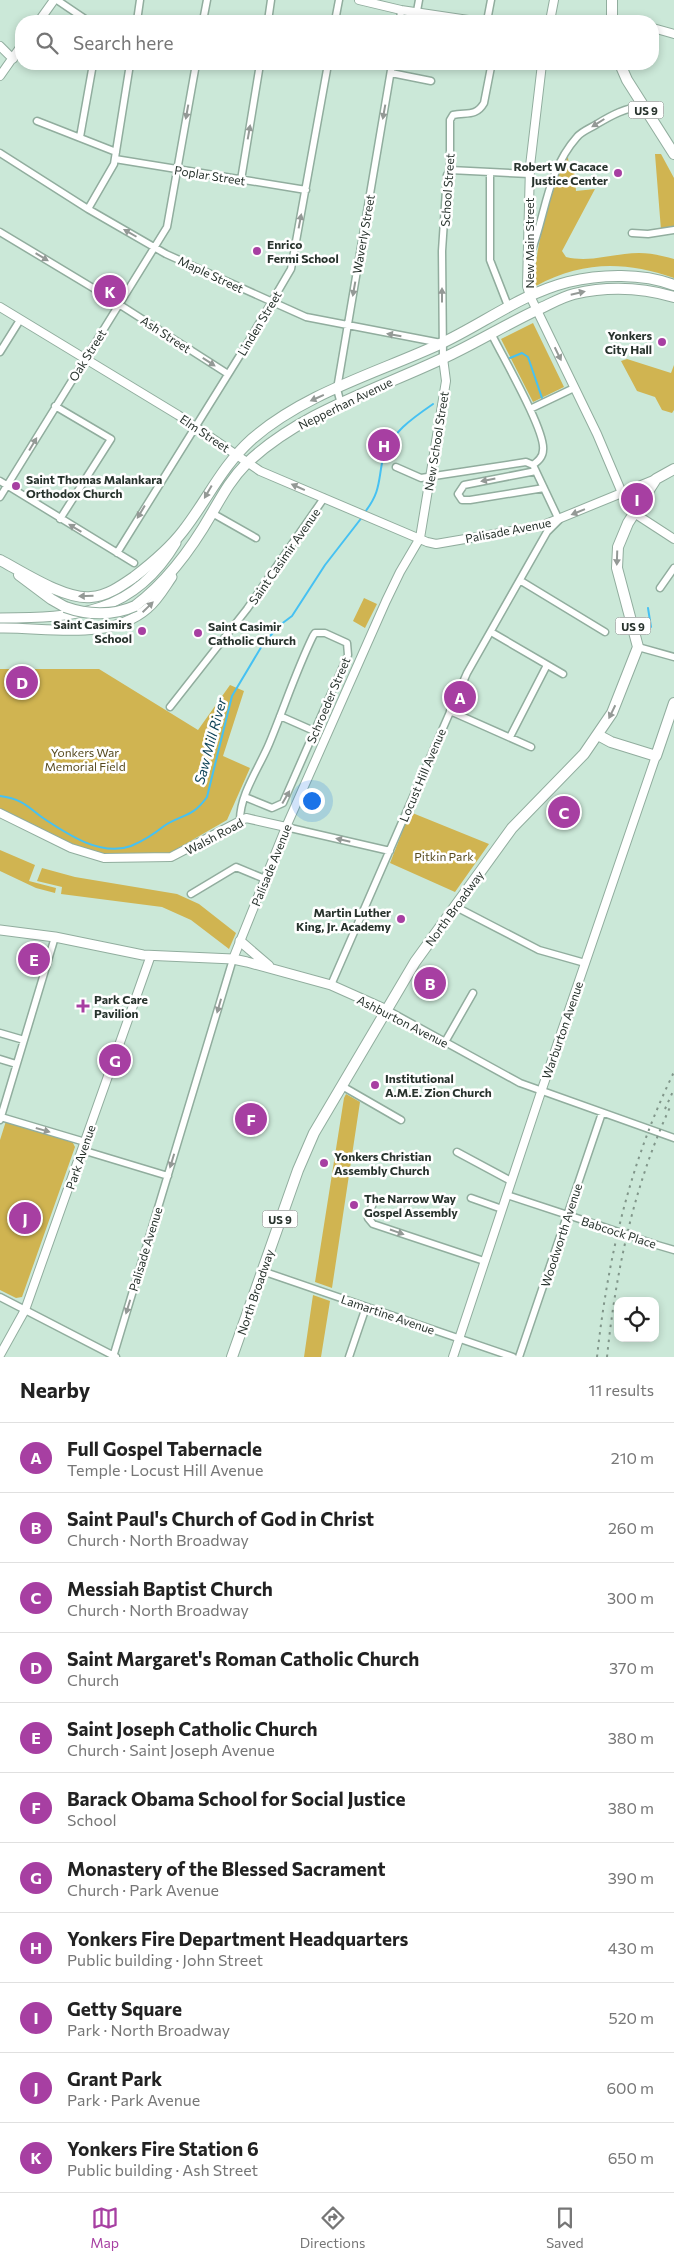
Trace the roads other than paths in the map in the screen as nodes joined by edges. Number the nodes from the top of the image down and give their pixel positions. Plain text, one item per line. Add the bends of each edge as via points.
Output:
1 (55, 0) edge
2 (140, 0) edge
3 (207, 0) edge
4 (271, 0) edge
5 (339, 0) edge
6 (359, 0) edge
7 (419, 0) edge
8 (491, 0) edge
9 (554, 0) edge
10 (612, 0) edge
11 (402, 10) junction
12 (417, 11) junction
13 (44, 15) edge
14 (79, 15) edge
15 (138, 15) edge
16 (204, 15) edge
17 (269, 15) edge
18 (336, 15) edge
19 (401, 15) edge
20 (440, 15) edge
21 (488, 15) edge
22 (551, 15) edge
23 (612, 15) edge
24 (659, 30) edge
25 (674, 34) edge
26 (0, 46) edge
27 (15, 56) edge
28 (13, 59) junction
29 (92, 70) edge
30 (129, 70) edge
31 (195, 70) edge
32 (259, 70) edge
33 (327, 70) edge
34 (391, 70) edge
35 (490, 70) edge
36 (541, 70) edge
37 (623, 70) edge
38 (391, 74) junction
39 (0, 76) edge
40 (431, 81) dead end
41 (643, 106) junction
42 (37, 121) dead end
43 (80, 137) junction
44 (116, 152) junction
45 (0, 153) edge
46 (674, 154) edge
47 (115, 159) junction
48 (178, 169) junction
49 (450, 170) junction
50 (490, 172) junction
51 (529, 174) junction
52 (241, 180) junction
53 (306, 190) junction
54 (88, 209) junction
55 (674, 230) edge
56 (0, 232) edge
57 (635, 233) dead end
58 (156, 248) junction
59 (528, 260) junction
60 (674, 285) edge
61 (530, 296) junction
62 (674, 297) edge
63 (272, 302) junction
64 (119, 304) junction
65 (508, 306) junction
66 (0, 307) edge
67 (537, 310) junction
68 (20, 320) junction
69 (348, 327) junction
70 (490, 333) junction
71 (442, 344) junction
72 (0, 352) edge
73 (443, 358) junction
74 (85, 359) junction
75 (228, 374) junction
76 (574, 388) junction
77 (337, 389) junction
78 (341, 404) junction
79 (55, 406) junction
80 (530, 408) junction
81 (194, 426) junction
82 (237, 454) junction
83 (247, 463) junction
84 (396, 467) dead end
85 (534, 468) junction
86 (674, 469) edge
87 (430, 477) junction
88 (656, 479) junction
89 (0, 481) edge
90 (8, 485) junction
91 (544, 488) junction
92 (622, 493) junction
93 (0, 497) edge
94 (324, 498) junction
95 (212, 513) junction
96 (634, 513) junction
97 (60, 519) junction
98 (558, 520) junction
99 (183, 532) junction
100 (256, 538) dead end
101 (420, 538) junction
102 (674, 539) edge
103 (190, 548) junction
104 (117, 553) junction
105 (0, 560) edge
106 (134, 563) dead end
107 (674, 568) edge
108 (521, 581) junction
109 (660, 588) dead end
110 (0, 618) edge
111 (0, 628) edge
112 (491, 632) junction
113 (605, 632) dead end
114 (638, 647) junction
115 (674, 657) edge
116 (547, 665) junction
117 (563, 674) dead end
118 (674, 703) edge
119 (170, 707) dead end
120 (450, 711) junction
121 (280, 716) junction
122 (314, 731) junction
123 (598, 736) junction
124 (510, 737) junction
125 (530, 747) dead end
126 (656, 756) junction
127 (245, 797) junction
128 (0, 813) edge
129 (240, 820) junction
130 (286, 827) junction
131 (390, 851) junction
132 (265, 879) junction
133 (191, 894) dead end
134 (456, 907) junction
135 (0, 930) edge
136 (55, 937) junction
137 (240, 941) junction
138 (151, 956) junction
139 (233, 959) junction
140 (585, 964) junction
141 (272, 967) junction
142 (331, 986) junction
143 (473, 994) dead end
144 (387, 1010) junction
145 (0, 1032) edge
146 (24, 1040) junction
147 (445, 1042) junction
148 (0, 1059) edge
149 (16, 1064) junction
150 (342, 1086) junction
151 (541, 1092) junction
152 (602, 1113) junction
153 (0, 1119) edge
154 (401, 1120) dead end
155 (674, 1138) edge
156 (83, 1146) junction
157 (457, 1152) dead end
158 (168, 1176) junction
159 (511, 1181) junction
160 (506, 1196) junction
161 (471, 1198) dead end
162 (373, 1203) dead end
163 (502, 1209) junction
164 (567, 1215) junction
165 (674, 1250) edge
166 (484, 1261) junction
167 (262, 1271) junction
168 (0, 1297) edge
169 (366, 1307) junction
170 (25, 1310) junction
171 (459, 1339) junction
172 (0, 1355) edge
173 (114, 1357) edge
174 (232, 1357) edge
175 (349, 1357) edge
176 (453, 1357) edge
177 (513, 1357) edge
178 (519, 1357) edge

1 - 13 street
1 - 14 street
2 - 15 street
3 - 16 street
4 - 17 street
5 - 18 street
6 - 11 street
7 - 12 street
8 - 21 street
9 - 22 street
10 - 23 main road
11 - 12 street
11 - 19 street
12 - 20 street
24 - 25 street
26 - 28 street
27 - 28 street
28 - 39 street
29 - 43 street
30 - 44 street
31 -> 48 street, Oak Street
52 -> 32 street
33 - 53 street, Linden Street
34 - 38 street, Waverly Street
35 - 49 street, School Street via 481,108 472,114 453,115 450,120
36 - 51 street, New Main Street
37 - 41 main road, US 9
38 - 40 street
38 -> 69 street, Waverly Street
41 - 46 main road, US 9
41 -> 59 street via 616,112 578,136 562,156 554,170
42 - 43 street
43 - 44 street
44 - 47 street
45 - 54 street, Maple Street
47 - 48 street, Poplar Street
47 - 54 street
48 - 52 street, Poplar Street
48 - 58 street, Oak Street via 170,220
49 - 50 street
71 -> 49 street, School Street via 442,251
50 - 51 street
50 - 65 street via 490,260
51 - 59 street, New Main Street
52 - 53 street, Poplar Street
63 -> 53 street, Linden Street via 291,268
58 -> 54 street, Maple Street
55 - 57 street
56 -> 64 street, Ash Street
58 - 63 street, Maple Street
58 - 64 street, Oak Street
59 - 61 street, New Main Street
60 - 61 main road, Nepperhan Avenue via 642,278 586,278
61 - 65 main road, Nepperhan Avenue
61 - 67 street, New Main Street
67 -> 62 main road, Nepperhan Avenue via 571,295 609,288 644,290
63 - 69 street, Maple Street via 306,317
63 - 75 street, Linden Street
64 - 74 street, Oak Street
64 -> 75 street, Ash Street
65 - 71 main road, Nepperhan Avenue
66 - 68 street, Elm Street
67 - 70 main road, Nepperhan Avenue
67 -> 76 street, New Main Street
68 - 72 street
68 - 74 street, Elm Street
71 -> 69 street, Maple Street
69 - 77 street, Waverly Street
70 - 73 main road, Nepperhan Avenue
70 - 80 street
71 - 73 street, New School Street
71 - 77 main road, Nepperhan Avenue
73 - 78 main road, Nepperhan Avenue
73 - 87 street, New School Street via 446,381
74 - 79 street, Oak Street
74 - 81 street, Elm Street
75 - 81 street, Linden Street
76 - 80 street
76 - 92 street, New Main Street
77 - 78 street, Waverly Street
77 -> 82 main road, Nepperhan Avenue via 283,416
78 - 83 main road, Nepperhan Avenue via 297,426
90 -> 79 street, Oak Street
79 - 97 street via 111,439
80 - 85 street via 544,449
81 - 82 street, Elm Street
81 -> 104 street, Linden Street
82 - 83 street, Elm Street
82 -> 99 main road, Nepperhan Avenue
94 -> 83 street, Elm Street
83 - 95 main road, Nepperhan Avenue via 222,494
84 - 87 street via 422,478
85 - 87 street via 526,462
85 - 91 street
85 -> 91 street via 464,485 458,494 462,500 470,500
86 - 88 main road, US 9
87 - 101 street, New School Street
88 - 92 street, Palisade Avenue
88 - 96 main road, US 9
89 - 90 street
90 - 93 street, Oak Street
90 - 97 street
91 - 98 street
92 - 96 street, New Main Street
92 -> 98 street, Palisade Avenue
94 - 101 street, Elm Street
94 - 119 street, Saint Casimir Avenue via 247,609
95 - 100 street
95 - 103 main road, Nepperhan Avenue
96 - 102 street
96 -> 114 main road, US 9 via 621,538 616,562
104 -> 97 street
98 - 101 street, Palisade Avenue via 541,526 436,544
98 - 108 street, Locust Hill Avenue via 547,532
99 -> 105 main road via 147,567 120,586 92,597 66,593
99 - 110 main road, Nepperhan Avenue via 154,575 122,599 95,610
101 - 130 street, Palisade Avenue via 386,601
103 - 105 main road, bridge via 159,585 135,606 112,612 83,612 65,607 51,600
111 -> 103 main road, Nepperhan Avenue via 87,629 114,626 136,617 150,606
104 - 106 street
107 - 109 street
108 - 112 street, Locust Hill Avenue
108 - 113 street
112 - 116 street
112 - 120 street, Locust Hill Avenue
114 - 115 street
114 -> 123 main road, North Broadway / US 9 via 612,713
116 - 117 street
116 - 124 street
118 - 126 main road, Warburton Avenue
120 - 124 street
120 - 131 street, Locust Hill Avenue
121 - 122 street
121 - 122 street, Schroeder Street via 313,636 319,632 341,640 348,646 348,655
121 - 127 street, Schroeder Street
127 -> 122 street, Schroeder Street via 272,808 283,803
123 - 126 main road
123 - 134 main road, North Broadway / US 9 via 512,828
124 - 125 street
126 - 140 street, Warburton Avenue
127 - 129 street, Schroeder Street
128 - 129 street, Walsh Road via 72,848 104,858 179,855
129 - 130 street, Walsh Road via 254,818
131 -> 130 street
130 - 132 street, Palisade Avenue
131 - 142 street, Locust Hill Avenue
132 - 133 street via 236,867
132 - 137 street, Palisade Avenue
134 - 140 street via 539,950
134 - 144 main road, North Broadway / US 9 via 415,962
135 - 136 main road, Ashburton Avenue
136 - 138 main road, Ashburton Avenue
136 - 146 street
137 - 139 street, Palisade Avenue
137 - 141 main road
138 - 139 main road, Ashburton Avenue
138 - 156 street, Park Avenue
139 - 141 main road, Ashburton Avenue
139 -> 158 street, Palisade Avenue
140 - 151 street, Warburton Avenue
141 - 142 main road, Ashburton Avenue
142 - 144 main road, Ashburton Avenue
143 - 147 street
144 - 147 street, Ashburton Avenue
144 - 150 main road, North Broadway / US 9
145 - 146 street
146 - 149 street
147 - 151 street, Ashburton Avenue
148 - 149 street
149 - 153 street
150 - 154 street
150 - 167 main road, North Broadway / US 9 via 308,1145
151 - 152 street, Ashburton Avenue
151 - 159 street, Warburton Avenue
152 - 155 street, Ashburton Avenue
152 - 164 street, Woodworth Avenue
153 -> 156 street
156 - 158 street
156 - 170 street, Park Avenue
157 - 159 street
158 -> 173 street, Palisade Avenue
159 - 160 street, Warburton Avenue
160 - 163 street, Warburton Avenue
160 - 164 street, Babcock Place
161 - 163 street
162 -> 166 street via 368,1218 373,1224
163 - 166 street, Warburton Avenue
164 - 165 street, Babcock Place, bridge
164 - 178 street, Woodworth Avenue
166 - 171 street, Warburton Avenue
167 - 169 street, Lamartine Avenue
167 - 174 main road, North Broadway / US 9
168 - 170 street
169 - 171 street, Lamartine Avenue
169 - 175 street
170 - 172 street, Park Avenue
170 - 173 street
171 - 176 street, Warburton Avenue
171 - 177 street, Lamartine Avenue

